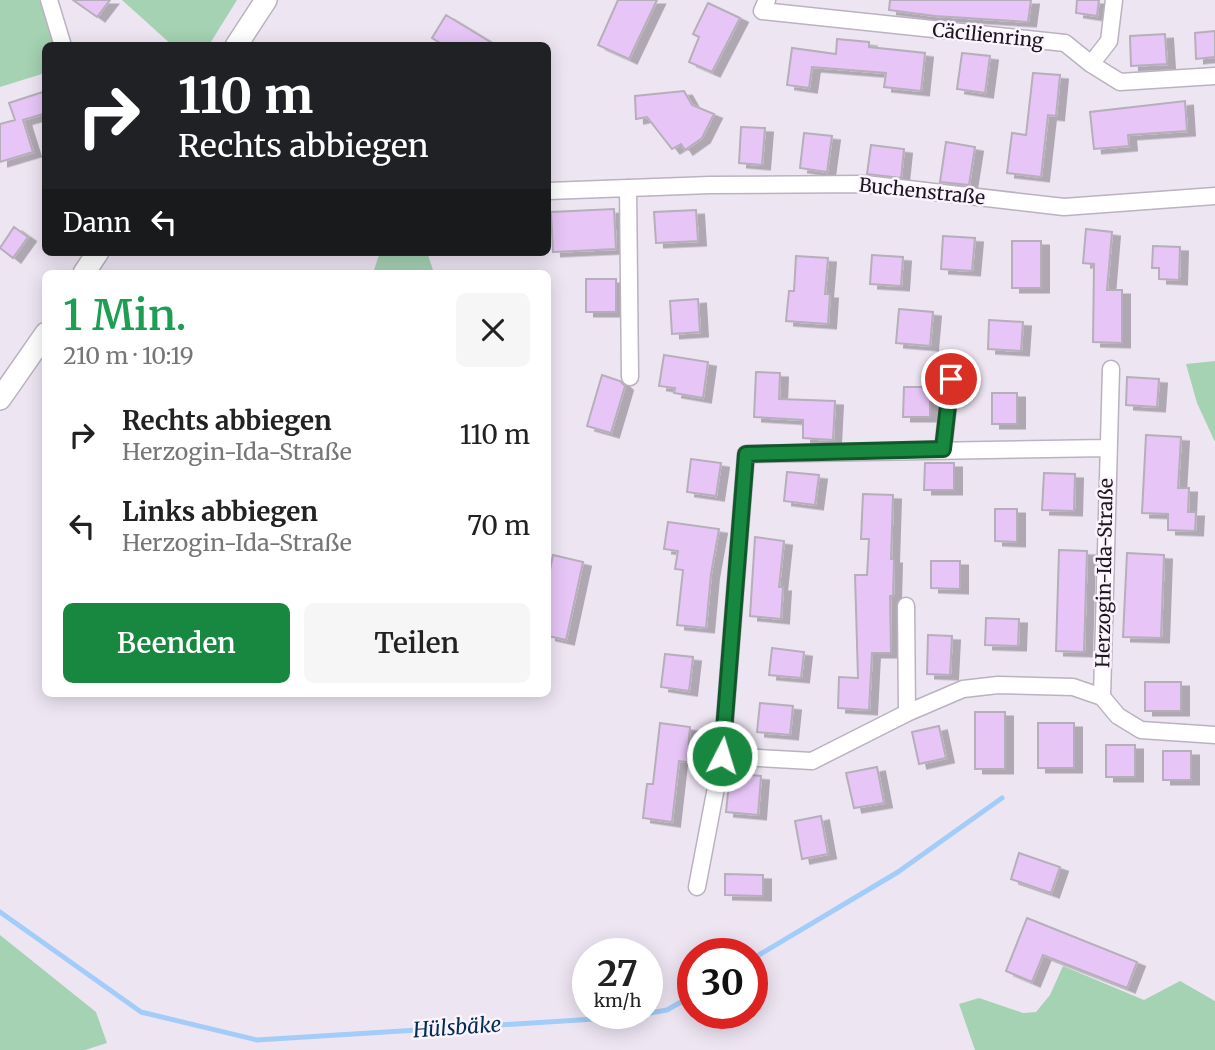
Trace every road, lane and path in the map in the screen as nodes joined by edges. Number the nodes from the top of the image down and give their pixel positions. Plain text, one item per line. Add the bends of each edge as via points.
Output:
1 (48, 0) edge
2 (266, 0) edge
3 (767, 0) edge
4 (1114, 0) edge
5 (62, 42) edge
6 (239, 42) edge
7 (1091, 64) junction
8 (1215, 76) edge
9 (628, 188) junction
10 (551, 191) edge
11 (1215, 196) edge
12 (42, 339) edge
13 (1111, 369) dead end
14 (630, 377) dead end
15 (951, 379) dead end
16 (0, 398) edge
17 (1107, 448) junction
18 (943, 449) junction
19 (906, 606) dead end
20 (1101, 697) junction
21 (907, 713) junction
22 (1215, 735) edge
23 (722, 756) junction
24 (697, 887) dead end

1 - 5 street
2 - 6 street
3 - 7 street, Cäcilienring via 762,11 1065,43
4 - 7 street via 1109,41
7 - 8 street, Cäcilienring via 1120,82
9 - 10 street, Buchenstraße
9 - 11 street, Buchenstraße via 864,184 1063,207
9 - 14 street
12 - 16 street
13 - 17 street, Herzogin-Ida-Straße
15 - 18 street
17 - 18 street
17 - 20 street, Herzogin-Ida-Straße
18 - 23 street via 746,454
19 - 21 street
20 - 21 street, Herzogin-Ida-Straße via 1073,687 999,685 963,689
20 - 22 street, Herzogin-Ida-Straße via 1118,716 1141,730
21 - 23 street, Herzogin-Ida-Straße via 812,761
23 - 24 street

